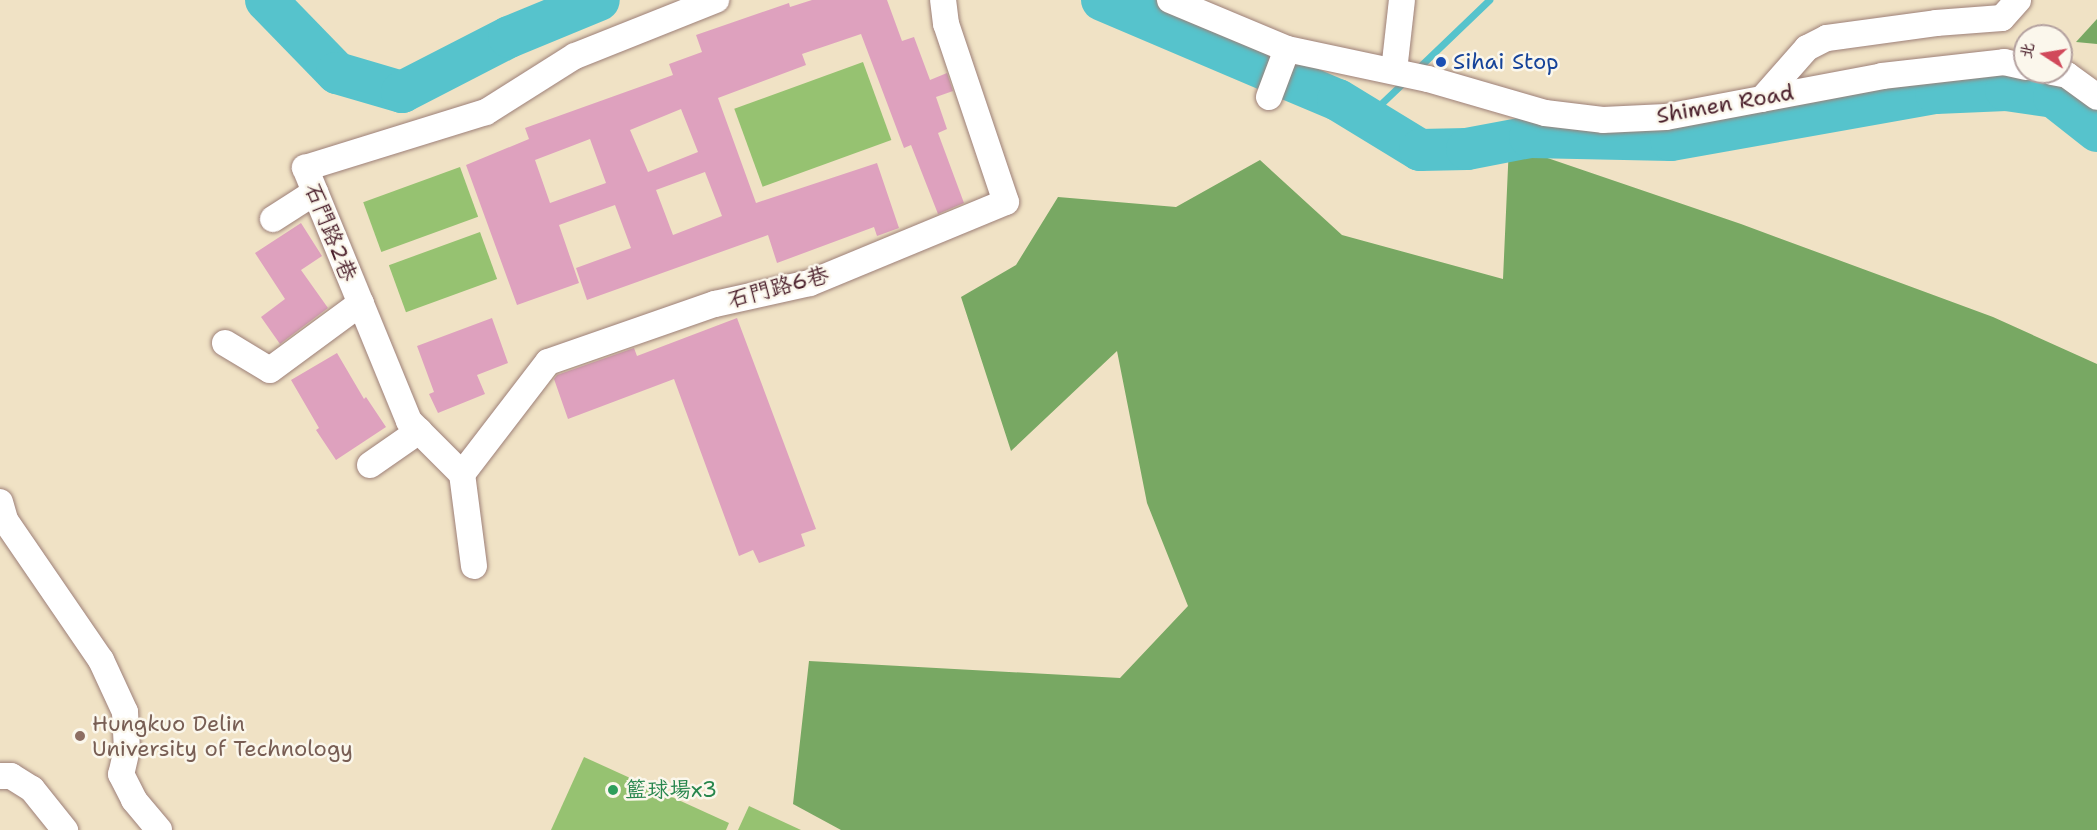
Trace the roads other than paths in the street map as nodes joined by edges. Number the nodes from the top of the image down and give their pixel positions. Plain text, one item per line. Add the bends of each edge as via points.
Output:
1 (716, 0) edge
2 (943, 0) edge
3 (1170, 0) edge
4 (1402, 0) edge
5 (2018, 0) edge
6 (1287, 49) junction
7 (2013, 64) edge
8 (1394, 71) junction
9 (2073, 79) edge
10 (1269, 97) dead end
11 (2097, 97) edge
12 (1762, 99) junction
13 (315, 192) junction
14 (273, 219) dead end
15 (361, 303) junction
16 (225, 343) dead end
17 (419, 431) junction
18 (370, 465) dead end
19 (462, 474) junction
20 (0, 502) edge
21 (474, 566) dead end
22 (0, 776) edge
23 (65, 830) edge
24 (159, 830) edge

1 - 13 street, 石門路2巷 via 575,57 486,112 305,168
2 - 19 street, 石門路6巷 via 946,24 1006,202 810,283 715,304 548,363
3 - 6 street
4 - 8 street
5 - 12 street via 2002,18 1827,38 1807,48
6 - 8 street
6 - 10 street
7 - 12 street, Shimen Road via 1882,76
8 - 12 street, Shimen Road via 1545,113 1603,120 1666,117
9 - 11 street
13 - 14 street
13 - 15 street, 石門路2巷
15 - 16 street via 270,370
15 - 17 street, 石門路2巷 via 409,421
17 - 18 street
17 - 19 street, 石門路2巷
19 - 21 street
20 - 24 street via 5,520 101,660 125,712 127,749 121,774 134,800
22 - 23 street via 11,776 32,789

